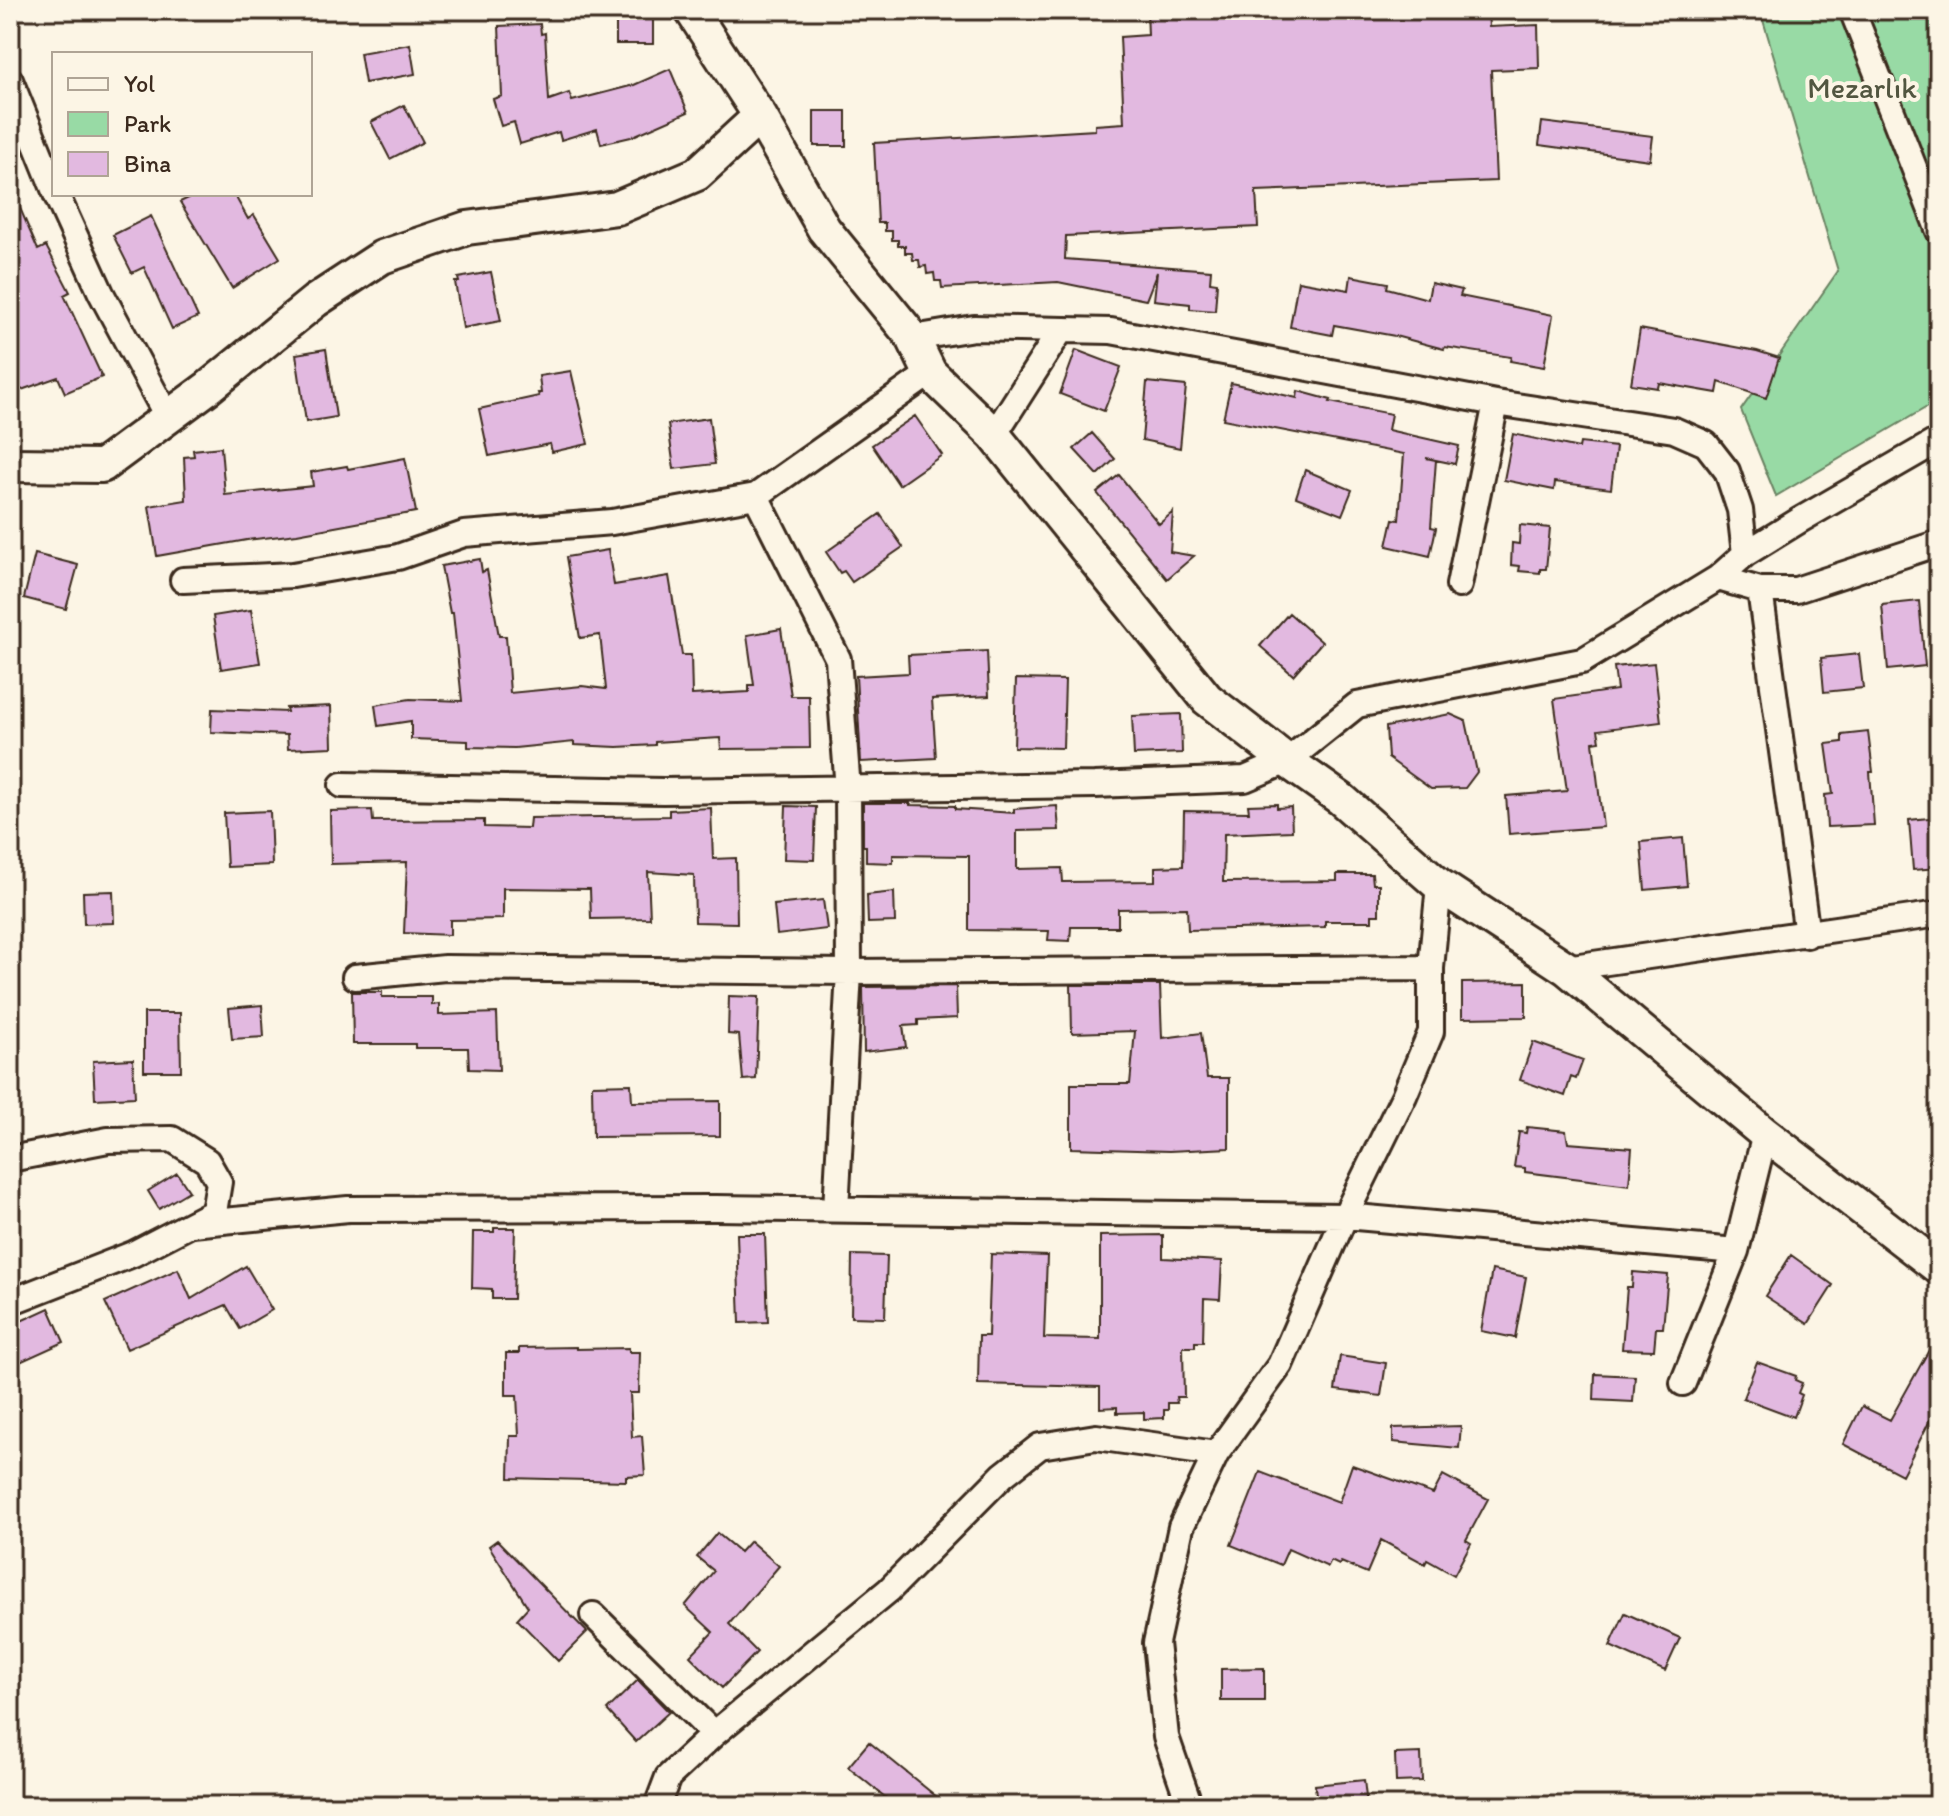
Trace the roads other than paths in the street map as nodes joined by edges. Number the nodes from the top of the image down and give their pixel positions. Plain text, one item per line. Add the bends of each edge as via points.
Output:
1 (691, 10) edge
2 (1852, 10) edge
3 (10, 80) edge
4 (760, 116) junction
5 (52, 184) edge
6 (57, 196) edge
7 (1939, 231) edge
8 (1061, 330) junction
9 (913, 338) junction
10 (930, 373) junction
11 (1496, 403) junction
12 (168, 418) junction
13 (994, 435) junction
14 (1939, 440) edge
15 (10, 465) edge
16 (756, 496) junction
17 (1939, 543) edge
18 (1745, 554) junction
19 (1718, 578) junction
20 (183, 580) dead end
21 (1459, 585) dead end
22 (1760, 590) junction
23 (1287, 761) junction
24 (342, 785) dead end
25 (848, 790) junction
26 (1439, 885) junction
27 (1939, 914) edge
28 (1807, 935) junction
29 (1431, 968) junction
30 (1566, 968) junction
31 (849, 972) junction
32 (355, 977) dead end
33 (1765, 1134) junction
34 (10, 1159) edge
35 (836, 1209) junction
36 (1345, 1216) junction
37 (192, 1224) junction
38 (1736, 1251) junction
39 (1939, 1268) edge
40 (10, 1302) edge
41 (1683, 1383) dead end
42 (1216, 1454) junction
43 (593, 1615) dead end
44 (714, 1734) junction
45 (657, 1806) edge
46 (1190, 1806) edge

1 - 4 street
2 - 7 street
3 - 5 street
4 - 9 street via 824,229
4 - 12 street via 697,174 617,208 467,228 382,257 315,301
6 - 12 street via 101,293
8 - 9 street via 974,328
8 - 11 street via 1111,331
8 - 13 street
9 - 10 street
10 - 13 street
10 - 16 street
11 - 18 street via 1674,430 1706,444 1727,471 1740,510
11 - 21 street
12 - 15 street via 102,466
13 - 23 street via 1207,699
14 - 18 street
16 - 20 street via 612,522 464,534 398,557 293,575
16 - 25 street via 838,659
17 - 22 street via 1796,590
18 - 19 street
19 - 22 street
19 - 23 street via 1582,661 1357,705
22 - 28 street
23 - 25 street via 1245,779
23 - 26 street via 1341,799
24 - 25 street
25 - 31 street
26 - 29 street
26 - 30 street
27 - 28 street
28 - 30 street
29 - 31 street
29 - 36 street via 1431,1032
30 - 33 street
31 - 32 street via 445,968
31 - 35 street
33 - 38 street
33 - 39 street
34 - 37 street via 108,1140 172,1139 207,1161 219,1182 214,1212
35 - 36 street
35 - 37 street via 348,1209
36 - 38 street
36 - 42 street via 1280,1365
37 - 40 street via 133,1254
38 - 41 street
42 - 44 street via 1096,1437 1040,1446 1003,1475 889,1590
42 - 46 street via 1181,1527 1156,1643 1166,1737
43 - 44 street
44 - 45 street via 668,1777

